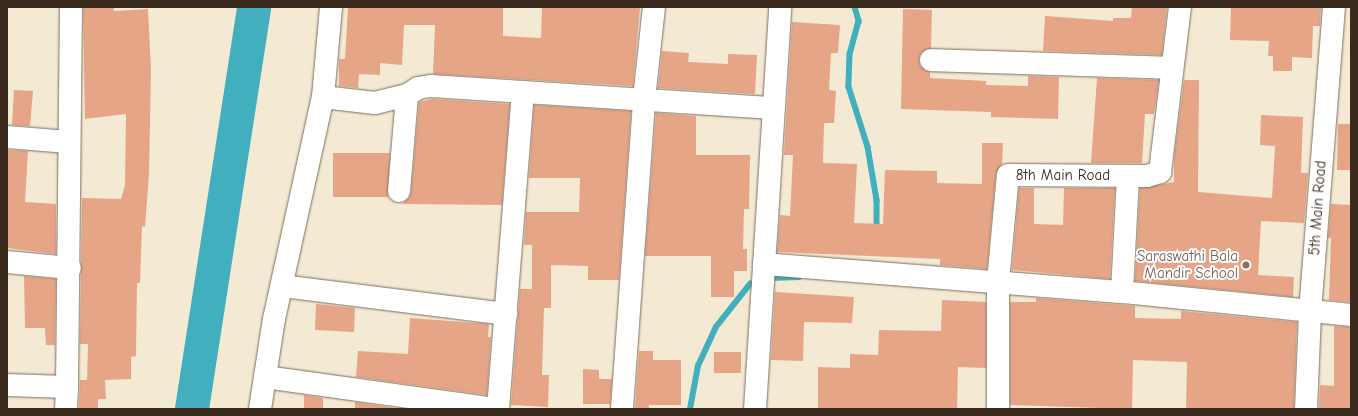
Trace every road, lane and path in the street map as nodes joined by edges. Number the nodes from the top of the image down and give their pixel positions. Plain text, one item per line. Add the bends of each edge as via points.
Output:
1 (67, 7) edge
2 (71, 7) edge
3 (332, 7) edge
4 (654, 7) edge
5 (780, 7) edge
6 (1180, 7) edge
7 (1334, 7) edge
8 (931, 60) dead end
9 (1172, 68) junction
10 (523, 92) junction
11 (407, 95) junction
12 (323, 97) junction
13 (644, 99) junction
14 (773, 108) junction
15 (7, 137) edge
16 (68, 142) junction
17 (1128, 176) junction
18 (399, 191) dead end
19 (7, 262) edge
20 (764, 264) junction
21 (70, 268) junction
22 (998, 282) junction
23 (282, 286) junction
24 (1122, 292) junction
25 (1310, 312) junction
26 (506, 314) junction
27 (1351, 314) edge
28 (265, 377) junction
29 (7, 386) edge
30 (67, 387) junction
31 (66, 409) edge
32 (260, 409) edge
33 (495, 409) edge
34 (498, 409) edge
35 (622, 409) edge
36 (755, 409) edge
37 (998, 409) edge
38 (1306, 409) edge

1 - 2 street
2 - 16 street
3 - 12 street
4 - 13 street
5 - 14 street
6 - 9 street, 8th Main Road
7 - 25 street, 5th Main Road
8 - 9 street
9 - 17 street, 8th Main Road via 1160,172 1147,176
10 - 11 street via 431,86 418,88
10 - 13 street
10 - 26 street
11 - 12 street via 375,102
11 - 18 street
12 - 23 street
13 - 14 street
13 - 35 street
14 - 20 street
15 - 16 street
16 - 21 street
17 - 22 street, 8th Main Road via 1008,176
17 - 24 street
19 - 21 street
20 - 22 street
20 - 36 street
21 - 30 street
22 - 24 street
22 - 37 street, 8th Main Road
23 - 26 street
23 - 28 street
24 - 25 street
25 - 27 street
25 - 38 street, 5th Main Road
26 - 34 street
28 - 32 street
28 - 33 street
29 - 30 street
30 - 31 street

